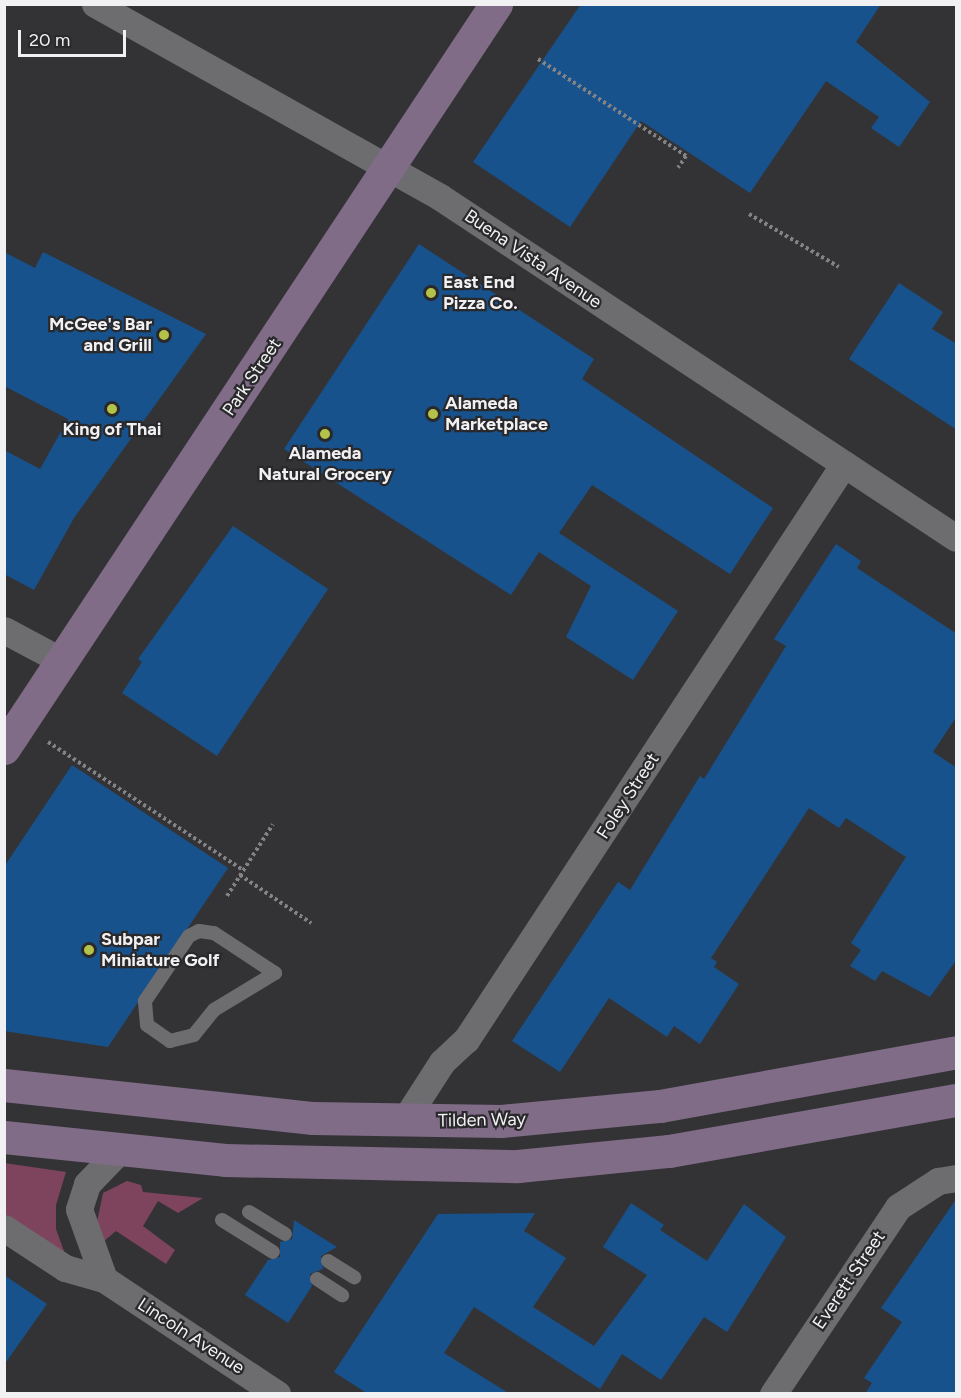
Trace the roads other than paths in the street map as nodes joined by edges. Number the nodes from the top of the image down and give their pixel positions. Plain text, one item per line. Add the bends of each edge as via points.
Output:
1 (95, 4) edge
2 (496, 4) edge
3 (390, 167) junction
4 (844, 464) junction
5 (957, 537) edge
6 (4, 630) edge
7 (62, 661) junction
8 (13, 736) edge
9 (275, 973) joint
10 (957, 1052) edge
11 (4, 1085) edge
12 (957, 1100) edge
13 (404, 1121) junction
14 (4, 1137) edge
15 (119, 1151) junction
16 (947, 1179) edge
17 (249, 1212) dead end
18 (222, 1220) dead end
19 (4, 1228) edge
20 (285, 1234) dead end
21 (273, 1252) dead end
22 (328, 1261) dead end
23 (354, 1278) dead end
24 (104, 1279) junction
25 (316, 1279) dead end
26 (342, 1296) dead end
27 (277, 1394) edge
28 (773, 1394) edge

1 - 3 street, Buena Vista Avenue
2 - 3 main road, Park Street
3 - 4 street, Buena Vista Avenue
3 - 7 main road, Park Street
4 - 5 street, Buena Vista Avenue
4 - 13 street, Foley Street via 466,1040 442,1062
6 - 7 street
7 - 8 main road, Park Street
9 - 9 lane via 214,1010 195,1035 170,1041 147,1025 145,1001 189,936 199,931 214,933
10 - 13 main road, Tilden Way via 592,1115
11 - 13 main road, Tilden Way via 231,1112
12 - 15 main road via 669,1151 518,1166 374,1166
14 - 15 main road
15 - 24 street via 87,1184 79,1209
16 - 28 street, Everett Street via 898,1207
17 - 20 lane
18 - 21 lane
19 - 24 street, Lincoln Avenue via 65,1268
22 - 23 lane
24 - 27 street, Lincoln Avenue
25 - 26 lane

